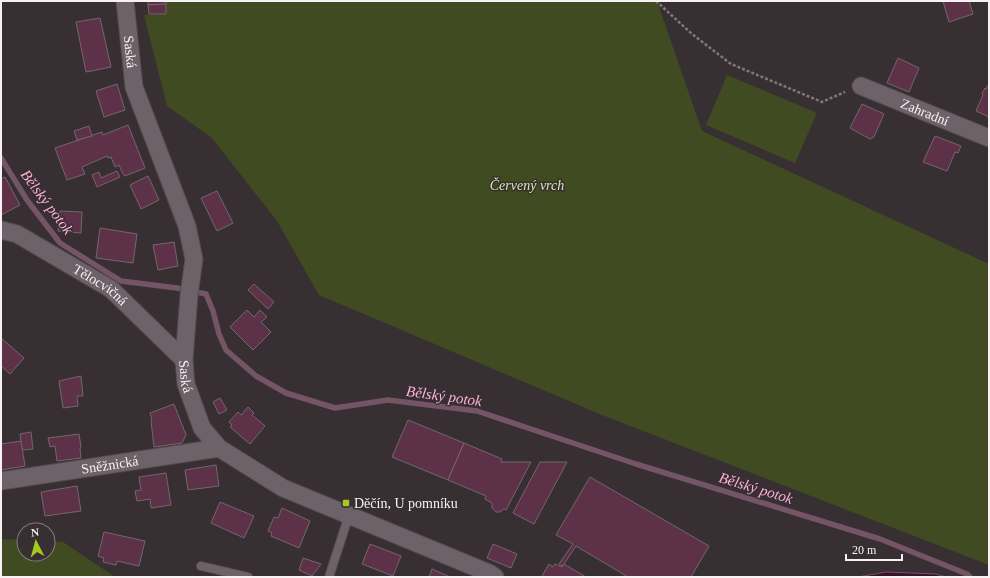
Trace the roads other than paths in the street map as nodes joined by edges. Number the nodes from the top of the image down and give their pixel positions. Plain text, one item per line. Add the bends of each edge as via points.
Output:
1 (126, 1) edge
2 (861, 86) road end
3 (989, 138) edge
4 (9, 232) edge
5 (184, 360) junction
6 (219, 448) junction
7 (1, 480) edge
8 (349, 515) junction
9 (201, 566) dead end
10 (248, 577) edge
11 (329, 577) edge
12 (496, 577) edge

1 - 5 street, Saská via 134,87 187,226 194,259
2 - 3 street, Zahradní
4 - 5 street, Tělocvičná via 111,289
5 - 6 street, Saská via 186,384 193,406 202,428
6 - 7 street, Sněžnická
6 - 8 street, Saská via 283,488
8 - 11 lane
8 - 12 street, Saská
9 - 10 lane

